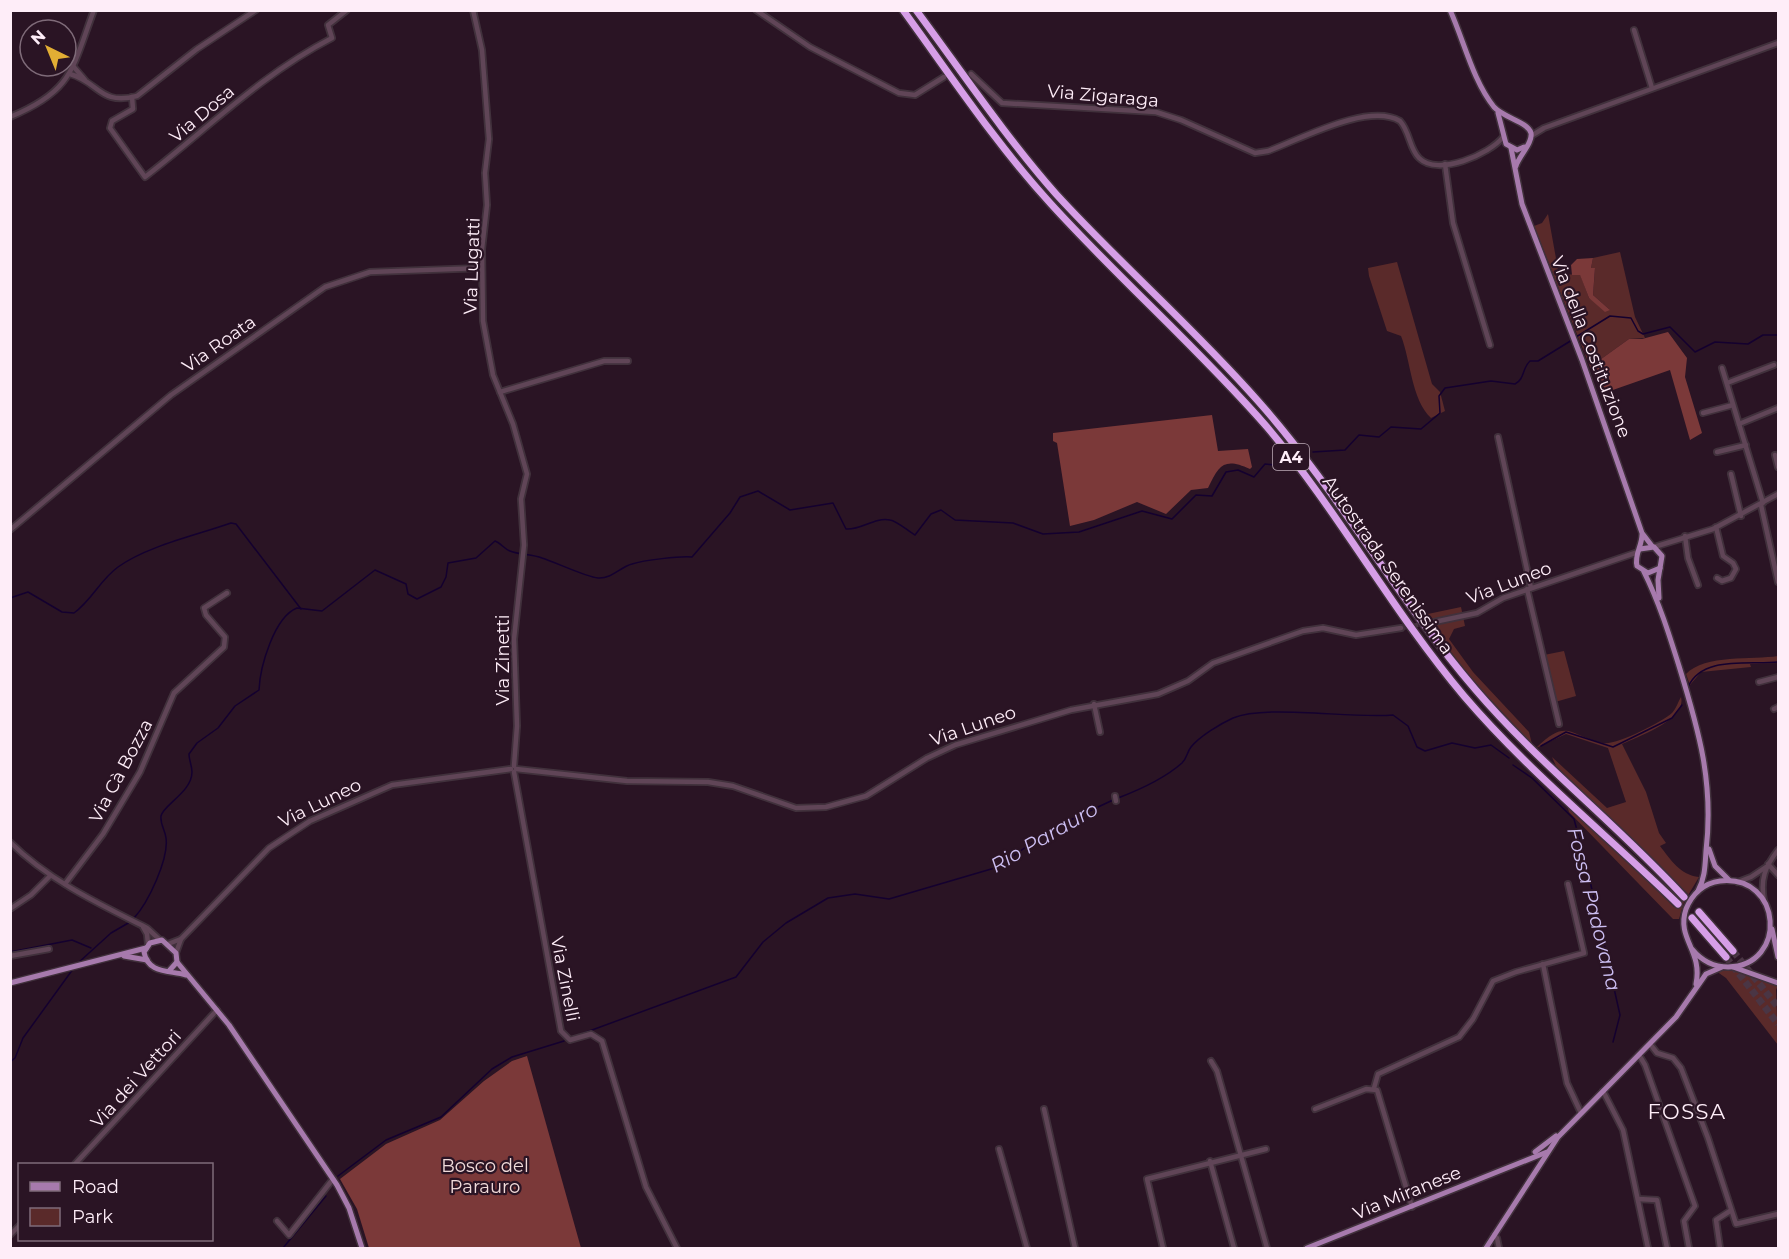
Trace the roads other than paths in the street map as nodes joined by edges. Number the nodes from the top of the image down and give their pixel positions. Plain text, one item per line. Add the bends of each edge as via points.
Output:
1 (94, 10) edge
2 (256, 10) edge
3 (347, 10) edge
4 (473, 10) edge
5 (756, 10) edge
6 (903, 10) edge
7 (916, 10) edge
8 (1450, 10) edge
9 (1634, 30) dead end
10 (1779, 42) edge
11 (78, 53) edge
12 (78, 72) edge
13 (971, 74) dead end
14 (944, 77) dead end
15 (66, 78) edge
16 (78, 78) edge
17 (87, 82) junction
18 (1653, 88) junction
19 (132, 97) junction
20 (1496, 108) junction
21 (10, 117) edge
22 (1516, 122) junction
23 (1526, 126) junction
24 (1544, 128) junction
25 (1504, 134) junction
26 (1531, 136) junction
27 (1510, 147) junction
28 (1525, 147) junction
29 (1490, 149) junction
30 (1445, 164) junction
31 (1515, 170) junction
32 (482, 268) junction
33 (1490, 345) dead end
34 (628, 362) dead end
35 (1774, 365) dead end
36 (1722, 368) dead end
37 (1727, 383) junction
38 (500, 392) junction
39 (1733, 405) junction
40 (1779, 408) edge
41 (1703, 413) dead end
42 (1739, 424) junction
43 (1498, 437) dead end
44 (1746, 445) junction
45 (1717, 452) dead end
46 (1775, 455) dead end
47 (1779, 467) edge
48 (1731, 474) dead end
49 (1779, 494) edge
50 (1762, 504) junction
51 (1741, 516) junction
52 (1716, 527) junction
53 (10, 530) edge
54 (1642, 533) junction
55 (1685, 536) junction
56 (1669, 541) junction
57 (1653, 547) junction
58 (1639, 551) junction
59 (1660, 552) junction
60 (522, 553) joint
61 (1628, 557) junction
62 (1636, 563) junction
63 (1660, 568) junction
64 (1644, 572) junction
65 (1717, 578) dead end
66 (1779, 582) edge
67 (1698, 585) dead end
68 (1529, 589) junction
69 (226, 593) dead end
70 (1660, 605) junction
71 (1434, 622) tunnel mouth
72 (1401, 628) tunnel mouth
73 (1779, 677) edge
74 (1759, 682) dead end
75 (1094, 704) junction
76 (1558, 724) dead end
77 (1100, 732) dead end
78 (514, 769) junction
79 (11, 842) edge
80 (1707, 843) junction
81 (1779, 850) edge
82 (1767, 866) junction
83 (1779, 875) edge
84 (51, 876) junction
85 (1731, 880) junction
86 (1738, 882) junction
87 (65, 884) junction
88 (1568, 884) dead end
89 (1698, 891) junction
90 (1684, 897) dead end
91 (1764, 901) junction
92 (1678, 904) dead end
93 (10, 909) edge
94 (1699, 912) dead end
95 (1692, 918) dead end
96 (141, 925) junction
97 (1771, 925) junction
98 (181, 939) junction
99 (160, 940) junction
100 (168, 944) junction
101 (147, 946) junction
102 (49, 949) dead end
103 (1692, 949) junction
104 (1733, 951) tunnel mouth
105 (176, 953) junction
106 (10, 956) edge
107 (113, 957) junction
108 (1726, 957) tunnel mouth
109 (1779, 957) edge
110 (147, 960) junction
111 (177, 962) junction
112 (1543, 964) junction
113 (1731, 966) junction
114 (1722, 967) junction
115 (169, 971) junction
116 (187, 975) junction
117 (1779, 982) edge
118 (10, 983) edge
119 (1695, 988) junction
120 (217, 1010) junction
121 (1650, 1044) junction
122 (1639, 1055) junction
123 (1211, 1061) dead end
124 (1374, 1088) junction
125 (1603, 1091) junction
126 (1044, 1109) dead end
127 (1315, 1109) dead end
128 (1581, 1113) junction
129 (1565, 1130) junction
130 (999, 1149) dead end
131 (1266, 1149) dead end
132 (1547, 1152) junction
133 (1241, 1156) junction
134 (1533, 1156) junction
135 (1210, 1161) junction
136 (1540, 1162) junction
137 (76, 1163) edge
138 (1518, 1163) junction
139 (333, 1179) junction
140 (1638, 1200) junction
141 (1412, 1207) junction
142 (1730, 1212) junction
143 (1779, 1215) edge
144 (277, 1221) dead end
145 (1494, 1235) junction
146 (362, 1248) edge
147 (677, 1248) edge
148 (1027, 1248) edge
149 (1076, 1248) edge
150 (1163, 1248) edge
151 (1234, 1248) edge
152 (1267, 1248) edge
153 (1307, 1248) edge
154 (1486, 1248) edge
155 (1499, 1248) edge
156 (1648, 1248) edge
157 (1668, 1248) edge
158 (1689, 1248) edge
159 (1720, 1248) edge

1 - 11 street
2 - 19 street
3 - 19 street, Via Dosa via 328,25 332,38 291,61 145,177 110,126 112,121 132,111
4 - 32 street, Via Lugatti via 482,50 489,139
5 - 14 street via 810,47 899,93 915,95
6 - 92 highway, Autostrada Serenissima / A4 via 986,125 1043,195 1272,434 1463,694 1522,756
7 - 90 highway, Autostrada Serenissima / A4 via 1049,186 1225,365 1288,435 1473,687
8 - 20 main road via 1484,91
9 - 18 street
10 - 18 street
12 - 17 street
13 - 30 street, Via Zigaraga via 1002,103 1156,112 1258,153 1346,122 1387,117 1402,124 1420,159
15 - 21 street via 51,95
16 - 17 street
17 - 19 street via 110,98
18 - 24 street
20 - 22 main road
20 - 25 main road
22 - 23 main road
22 - 25 main road via 1508,125
23 - 24 street
23 - 26 main road
24 - 26 street
25 - 27 main road
25 - 29 street
26 - 28 main road
27 - 28 main road
27 - 29 street
27 - 31 main road, Via della Costituzione
28 - 31 main road
29 - 30 street
30 - 33 street via 1453,223
31 - 54 main road, Via della Costituzione via 1531,231 1575,342
32 - 38 street, Via Lugatti via 483,321
32 - 53 street, Via Roata via 370,272 325,287 171,395
34 - 38 street via 604,361
35 - 37 street
36 - 37 street
37 - 39 street
38 - 60 street, Via Lugatti via 526,471 521,499
39 - 41 street
39 - 42 street
40 - 42 street
42 - 44 street
43 - 68 street
44 - 45 street
44 - 50 street
46 - 47 street
48 - 51 street
49 - 50 street
50 - 51 street
50 - 66 street
51 - 52 street
52 - 55 street
52 - 65 street via 1723,556 1736,569 1731,578
54 - 57 main road, Via della Costituzione
54 - 58 main road, Via della Costituzione
55 - 56 street
55 - 67 street
56 - 57 street
56 - 59 street
57 - 58 main road
57 - 59 main road
58 - 61 street, Via Luneo
58 - 62 main road
59 - 63 main road
60 - 78 street, Via Zinetti via 514,639
61 - 62 street
61 - 68 street, Via Luneo
62 - 64 main road
63 - 64 main road
63 - 70 main road
64 - 70 main road
68 - 71 street, Via Luneo via 1477,613
68 - 76 street
69 - 87 street, Via Cà Bozza via 204,608 225,637 224,647 174,693 140,772 103,834
70 - 80 main road via 1705,756 1709,785
72 - 75 street, Via Luneo via 1356,635 1323,628 1303,631 1213,663 1188,681 1158,694
73 - 74 street
75 - 77 street
75 - 78 street, Via Luneo via 949,747 866,796 813,809 796,808 715,783 627,781
78 - 98 street, Via Luneo via 392,785 310,821 269,848
78 - 147 street, Via Zinelli via 561,1031 570,1040 591,1034 602,1041 646,1187
79 - 84 street
80 - 85 main road via 1714,866
80 - 89 main road via 1705,873
81 - 82 street
82 - 83 street
82 - 86 street
82 - 91 street via 1762,882
84 - 87 street
84 - 93 street via 31,896
85 - 86 main road
85 - 89 main road via 1713,882
86 - 91 main road via 1754,889
87 - 96 street
88 - 112 street via 1584,953
89 - 103 main road via 1684,919
91 - 97 main road
94 - 104 highway
95 - 108 highway
96 - 99 street
96 - 101 street via 147,934
97 - 109 main road
97 - 113 main road via 1767,942 1758,954
98 - 100 street
98 - 105 street
99 - 100 main road
99 - 101 main road
100 - 105 main road
101 - 107 main road
101 - 110 main road
102 - 106 street
103 - 114 main road via 1707,962
103 - 119 main road via 1698,965
105 - 111 main road
107 - 110 main road
107 - 118 main road
110 - 115 main road via 159,971
111 - 115 main road
111 - 116 main road
112 - 124 street via 1493,981 1459,1037 1378,1074
112 - 128 street via 1566,1077
113 - 114 main road
113 - 117 main road
114 - 119 main road via 1706,974
115 - 116 main road
116 - 120 main road
119 - 121 main road, Via Miranese via 1683,1010
120 - 137 street, Via dei Vettori
120 - 139 main road
121 - 122 main road, Via Miranese
121 - 142 street via 1658,1053 1673,1058 1681,1068 1708,1138
122 - 125 main road, Via Miranese
122 - 158 street via 1695,1206 1683,1221
123 - 133 street
124 - 127 street
124 - 141 street
125 - 128 main road, Via Miranese
125 - 140 street via 1623,1130
126 - 149 street
128 - 129 main road, Via Miranese
129 - 132 main road, Via Miranese
129 - 138 main road, Via Miranese
130 - 148 street
131 - 133 street
132 - 134 main road, Via Miranese
132 - 136 main road, Via Miranese
133 - 135 street
133 - 152 street
134 - 136 main road
134 - 138 main road, Via Miranese
135 - 150 street via 1146,1180
135 - 151 street
136 - 145 main road, Via Miranese
138 - 141 main road, Via Miranese
139 - 144 street via 289,1235
139 - 146 main road via 350,1208
140 - 156 street
140 - 157 street via 1657,1200
141 - 153 main road, Via Miranese
142 - 143 street via 1736,1224
142 - 159 street via 1716,1220
145 - 154 main road, Via Miranese
145 - 155 street

